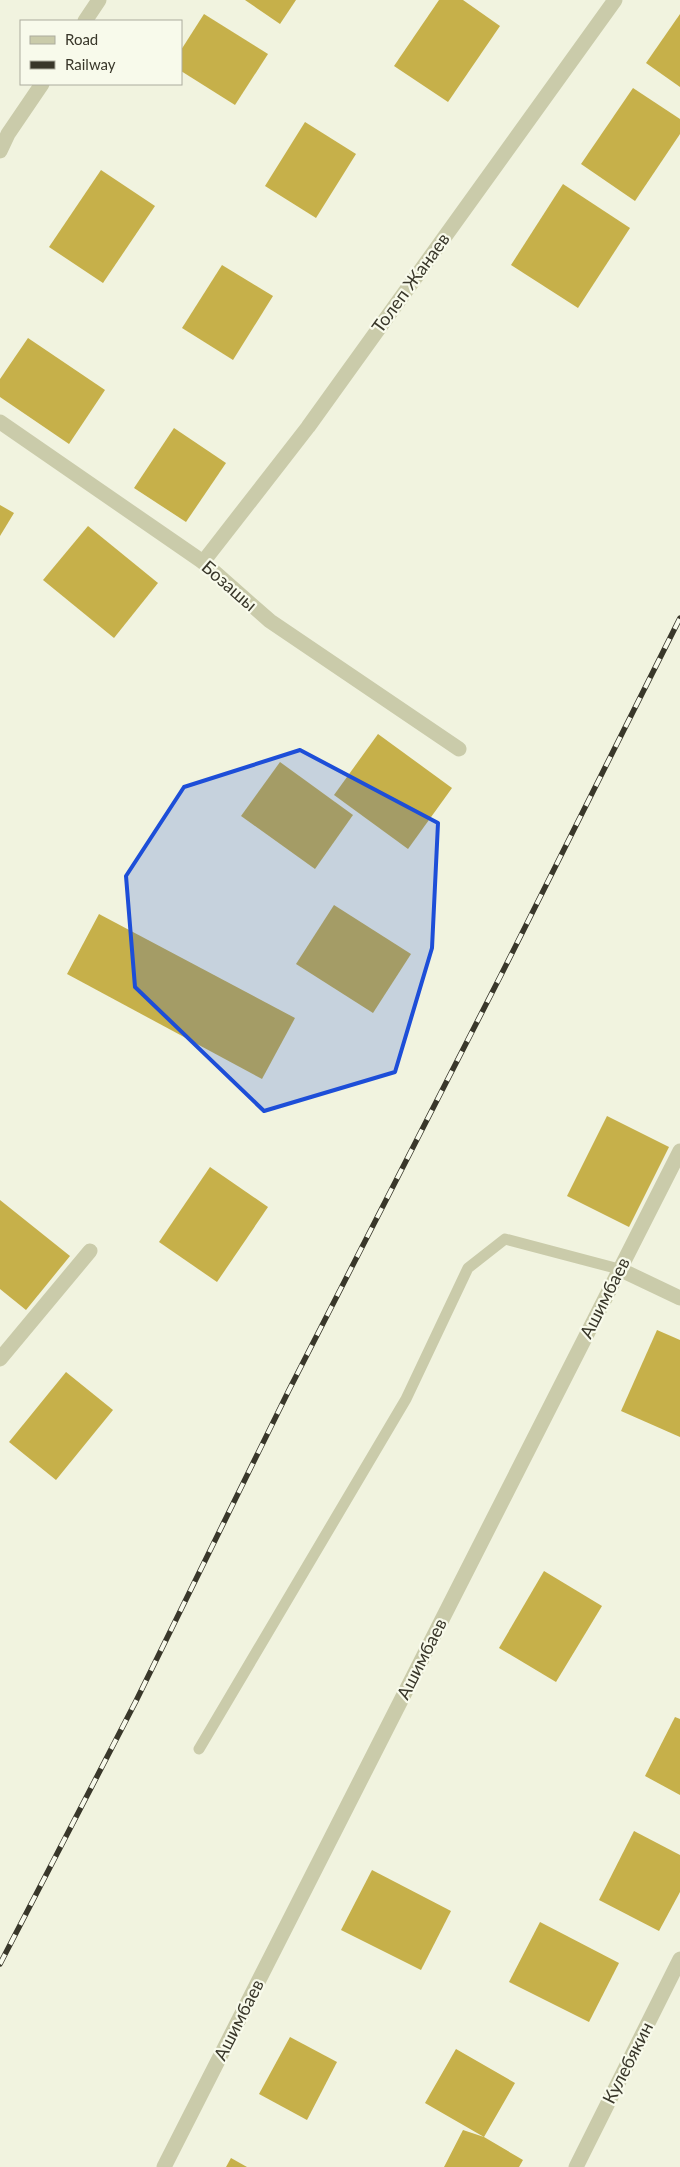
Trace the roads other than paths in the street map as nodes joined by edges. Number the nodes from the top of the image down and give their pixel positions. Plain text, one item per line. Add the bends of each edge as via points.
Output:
1 (99, 0) edge
2 (615, 0) edge
3 (86, 20) edge
4 (41, 85) edge
5 (0, 151) edge
6 (0, 422) edge
7 (202, 562) junction
8 (459, 749) dead end
9 (680, 1151) edge
10 (90, 1251) dead end
11 (619, 1269) junction
12 (680, 1298) edge
13 (0, 1359) edge
14 (199, 1749) dead end
15 (680, 1959) edge
16 (164, 2167) edge
17 (576, 2167) edge

1 - 3 street
2 - 7 street, Толеп Жанаев via 308,427
4 - 5 street
6 - 7 street, Бозашы
7 - 8 street, Бозашы via 270,621
9 - 11 street, Ашимбаев
10 - 13 street
11 - 12 street
11 - 14 lane via 506,1239 468,1268 406,1399
11 - 16 street, Ашимбаев
15 - 17 street, Кулебякин

